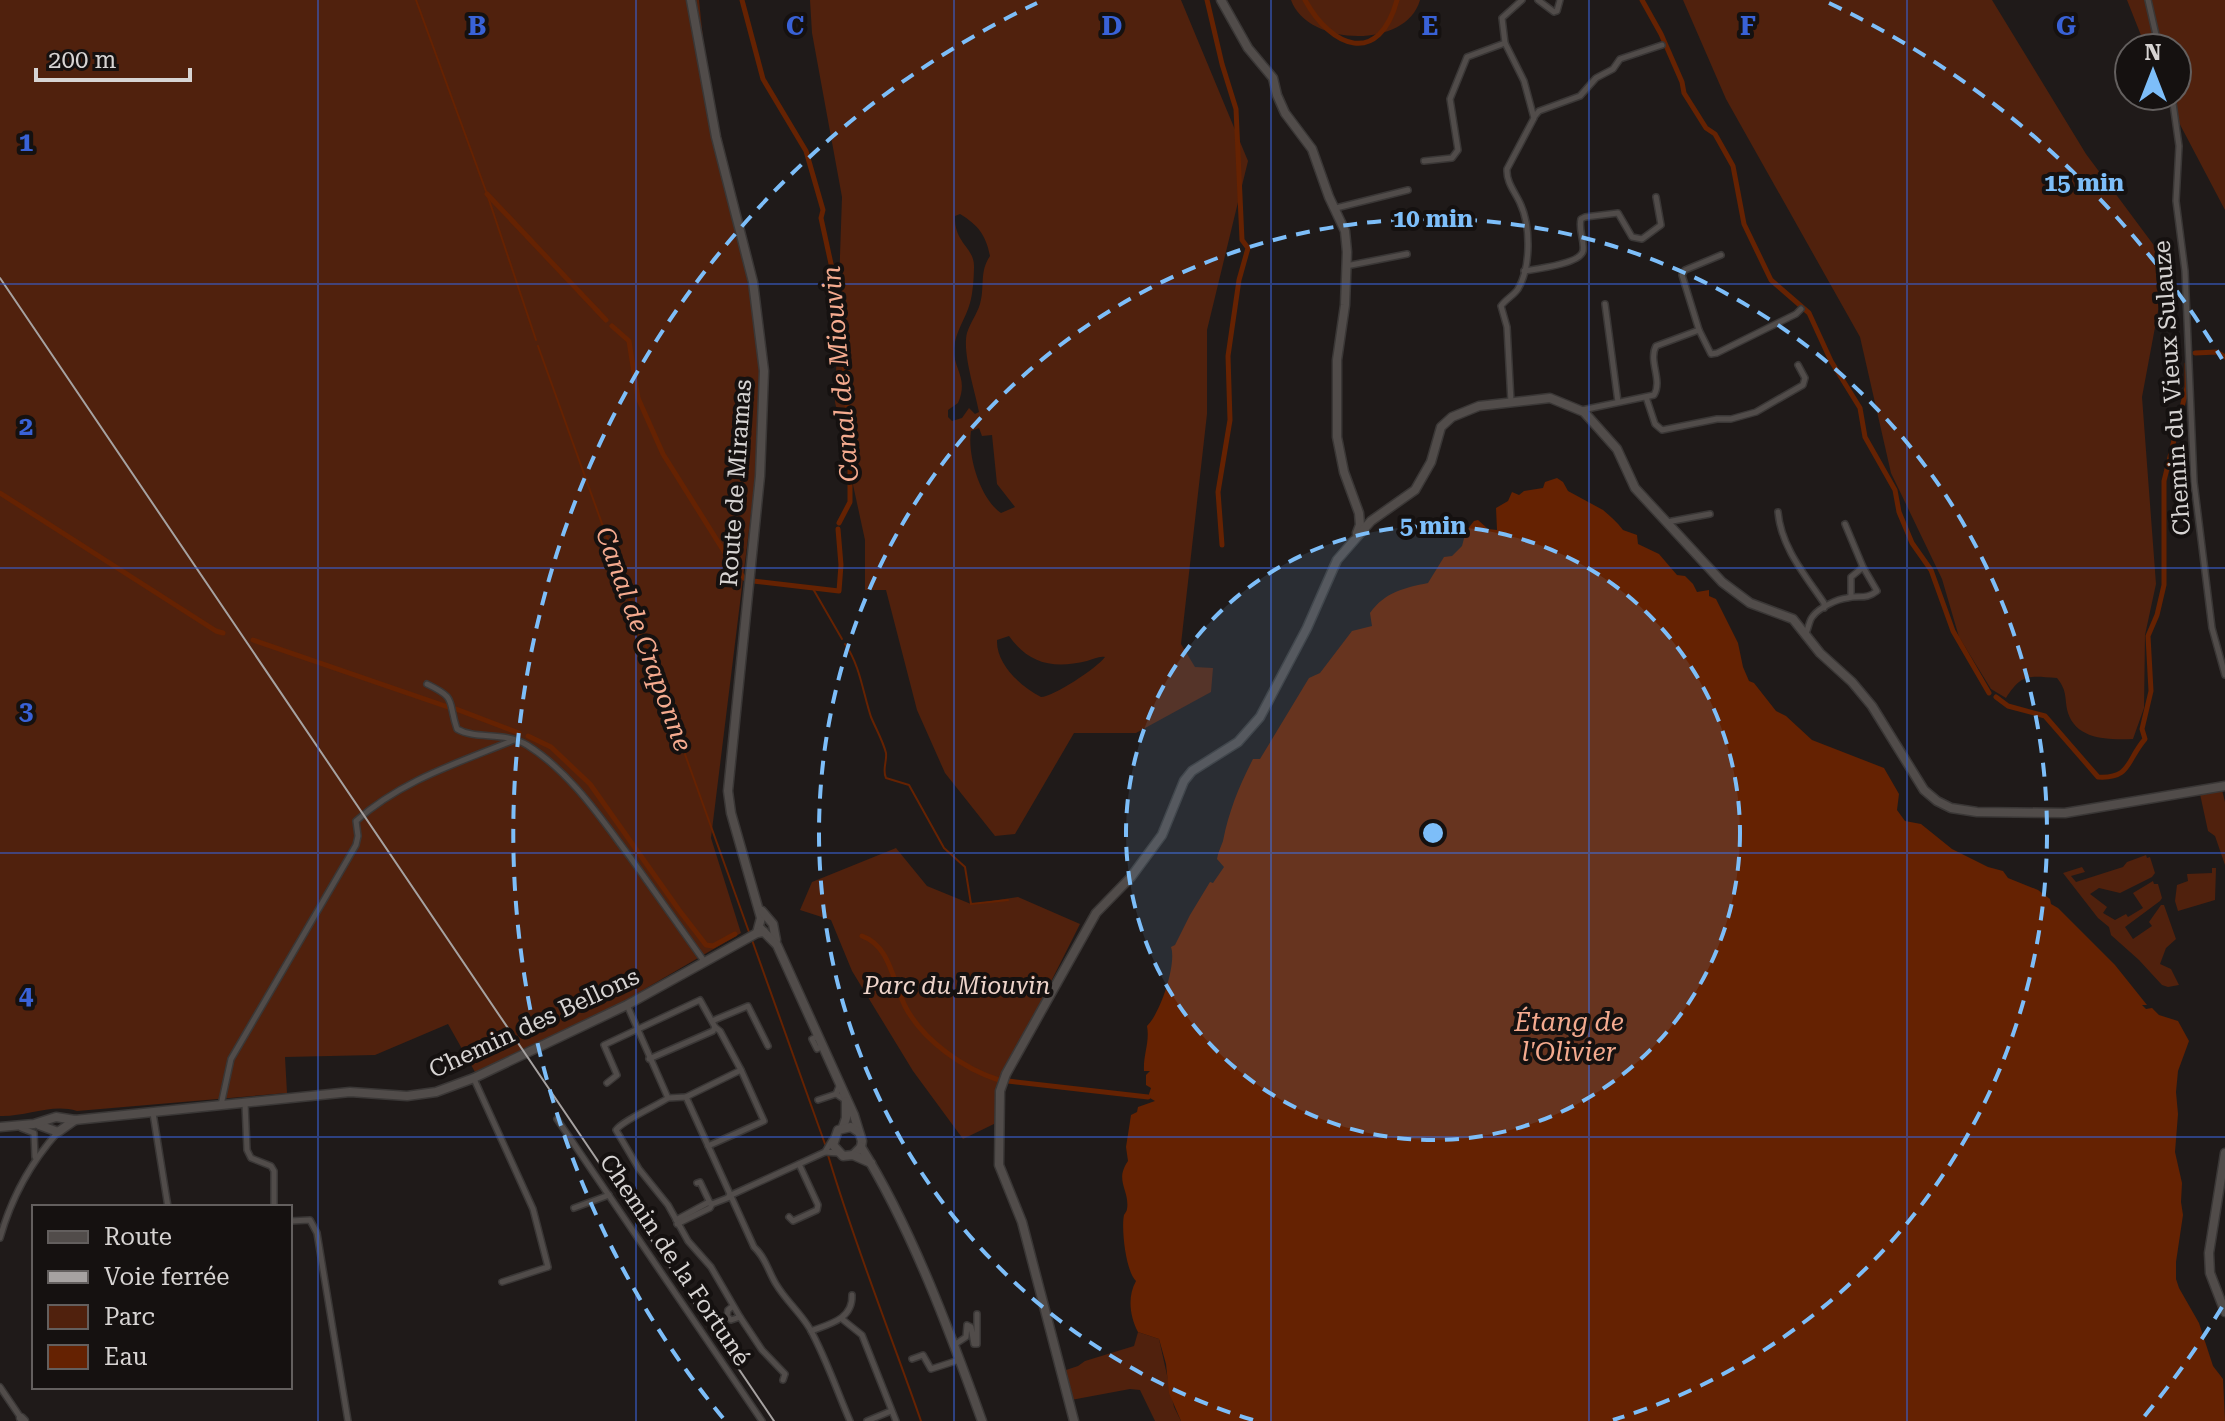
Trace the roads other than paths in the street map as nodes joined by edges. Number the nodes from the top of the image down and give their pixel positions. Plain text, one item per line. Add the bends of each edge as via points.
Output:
1 (691, 0) edge
2 (1221, 0) edge
3 (1522, 0) edge
4 (1538, 0) edge
5 (1560, 0) edge
6 (2148, 0) edge
7 (2155, 32) edge
8 (1505, 43) junction
9 (1662, 45) dead end
10 (2174, 112) edge
11 (1534, 118) junction
12 (1424, 161) dead end
13 (1408, 190) dead end
14 (1656, 197) dead end
15 (1334, 209) junction
16 (1407, 254) dead end
17 (1721, 255) dead end
18 (1346, 266) junction
19 (1524, 271) junction
20 (1605, 304) dead end
21 (1801, 309) dead end
22 (1699, 330) junction
23 (1798, 365) dead end
24 (1646, 397) junction
25 (1511, 402) junction
26 (1618, 402) junction
27 (1580, 410) junction
28 (1778, 512) dead end
29 (1710, 514) dead end
30 (1667, 522) junction
31 (1845, 524) dead end
32 (1356, 534) junction
33 (1863, 567) junction
34 (1851, 597) junction
35 (1824, 608) junction
36 (1806, 633) junction
37 (2225, 675) edge
38 (427, 684) dead end
39 (514, 740) junction
40 (2225, 786) edge
41 (764, 928) junction
42 (705, 963) junction
43 (627, 1005) junction
44 (713, 1024) junction
45 (636, 1030) junction
46 (768, 1046) dead end
47 (649, 1059) junction
48 (741, 1070) junction
49 (474, 1078) junction
50 (607, 1083) dead end
51 (686, 1097) junction
52 (842, 1097) junction
53 (668, 1098) junction
54 (818, 1100) dead end
55 (245, 1103) junction
56 (220, 1106) junction
57 (153, 1113) junction
58 (557, 1119) dead end
59 (55, 1126) junction
60 (2, 1127) edge
61 (843, 1127) junction
62 (858, 1131) junction
63 (833, 1140) junction
64 (708, 1146) junction
65 (861, 1147) junction
66 (825, 1152) junction
67 (838, 1153) junction
68 (2225, 1153) edge
69 (853, 1155) junction
70 (35, 1161) junction
71 (799, 1164) junction
72 (871, 1164) junction
73 (697, 1183) dead end
74 (609, 1195) junction
75 (729, 1196) junction
76 (711, 1203) junction
77 (168, 1205) edge
78 (274, 1205) edge
79 (574, 1208) dead end
80 (789, 1217) dead end
81 (292, 1221) edge
82 (677, 1222) junction
83 (0, 1238) edge
84 (502, 1282) dead end
85 (852, 1295) dead end
86 (733, 1306) junction
87 (2225, 1312) edge
88 (977, 1314) dead end
89 (740, 1317) junction
90 (842, 1319) junction
91 (811, 1331) junction
92 (953, 1345) junction
93 (912, 1359) dead end
94 (959, 1360) junction
95 (783, 1380) dead end
96 (0, 1387) edge
97 (891, 1411) junction
98 (979, 1419) edge
99 (23, 1420) edge
100 (348, 1421) edge
101 (762, 1421) edge
102 (850, 1421) edge
103 (867, 1421) edge
104 (896, 1421) edge
105 (1074, 1421) edge

1 - 41 street, Route de Miramas via 763,352 760,476 728,791
2 - 15 street via 1248,48 1273,78 1285,113 1312,149
3 - 8 street via 1502,18
4 - 5 street via 1554,12
6 - 7 street
8 - 11 street via 1524,81
8 - 12 street via 1467,57 1450,99 1458,150 1452,158
9 - 11 street via 1620,59 1580,96 1539,111
10 - 37 street, Chemin du Vieux Sulauze via 2194,482 2212,628
11 - 19 street via 1507,169 1527,228
13 - 15 street
14 - 19 street via 1661,225 1642,239 1632,237 1618,213 1585,217 1579,227 1580,256
15 - 18 street via 1345,231
16 - 18 street
17 - 22 street via 1682,275
18 - 32 street via 1337,360 1337,437 1359,513
19 - 25 street via 1519,287 1501,306
20 - 26 street
21 - 22 street via 1717,353 1711,354
22 - 24 street via 1654,348 1658,388
23 - 24 street via 1803,385 1756,412 1731,419 1662,430
24 - 26 street
25 - 27 street via 1550,398
25 - 32 street via 1479,406 1452,417 1441,427 1431,462 1415,490
26 - 27 street
27 - 30 street via 1617,449 1635,488
28 - 35 street via 1787,547
29 - 30 street
30 - 36 street via 1736,594 1793,619
31 - 33 street
32 - 105 street via 1337,560 1260,717 1238,742 1184,781 1162,835 1096,913 1000,1091 999,1165 1022,1222
33 - 34 street via 1851,577
33 - 34 street via 1877,591
34 - 35 street
35 - 36 street via 1810,618
36 - 40 street via 1872,706 1924,790 1951,808 2065,813
38 - 39 street via 447,694 457,729
39 - 42 street via 551,763 593,806
39 - 56 street via 435,770 356,821 356,845 231,1059
41 - 42 street, Chemin des Bellons
41 - 52 street via 777,945
42 - 43 street, Chemin des Bellons
43 - 45 street
43 - 49 street, Chemin des Bellons
44 - 45 street via 700,1000
44 - 46 street via 748,1006
44 - 47 street via 713,1031
44 - 48 street
45 - 47 street
45 - 50 street via 604,1045 617,1075
47 - 53 street
48 - 51 street
48 - 64 street via 764,1121
49 - 55 street, Chemin des Bellons via 420,1096 350,1092
49 - 84 street via 533,1209 548,1267
51 - 53 street
51 - 64 street
52 - 54 street
52 - 61 street
52 - 62 street
53 - 82 street via 616,1130
55 - 56 street, Chemin des Bellons
55 - 78 street via 247,1150 274,1171
56 - 57 street, Chemin des Bellons
57 - 59 street, Chemin des Bellons
57 - 77 street
58 - 74 street, Chemin de la Fortuné
59 - 60 street, Chemin des Bellons
59 - 70 street
60 - 70 street via 34,1133
61 - 62 street
61 - 63 street
62 - 65 street
63 - 66 street
63 - 67 street
64 - 75 street
65 - 69 street
65 - 72 street
66 - 67 street
66 - 71 street
67 - 69 street
68 - 87 street via 2209,1253 2210,1273
69 - 72 street
70 - 83 street
71 - 75 street
71 - 80 street via 818,1205 793,1221
72 - 92 street
73 - 76 street
74 - 79 street
74 - 101 street, Chemin de la Fortuné
75 - 76 street
75 - 91 street via 775,1282
76 - 82 street
81 - 100 street via 310,1220 317,1233
82 - 86 street
85 - 90 street
86 - 89 street
86 - 89 street via 727,1316
88 - 92 street via 977,1344 967,1325 966,1337
89 - 95 street via 785,1374
90 - 91 street
90 - 97 street via 862,1335
91 - 102 street
92 - 94 street
93 - 94 street via 923,1355 931,1369
94 - 98 street
96 - 99 street
97 - 103 street
97 - 104 street

